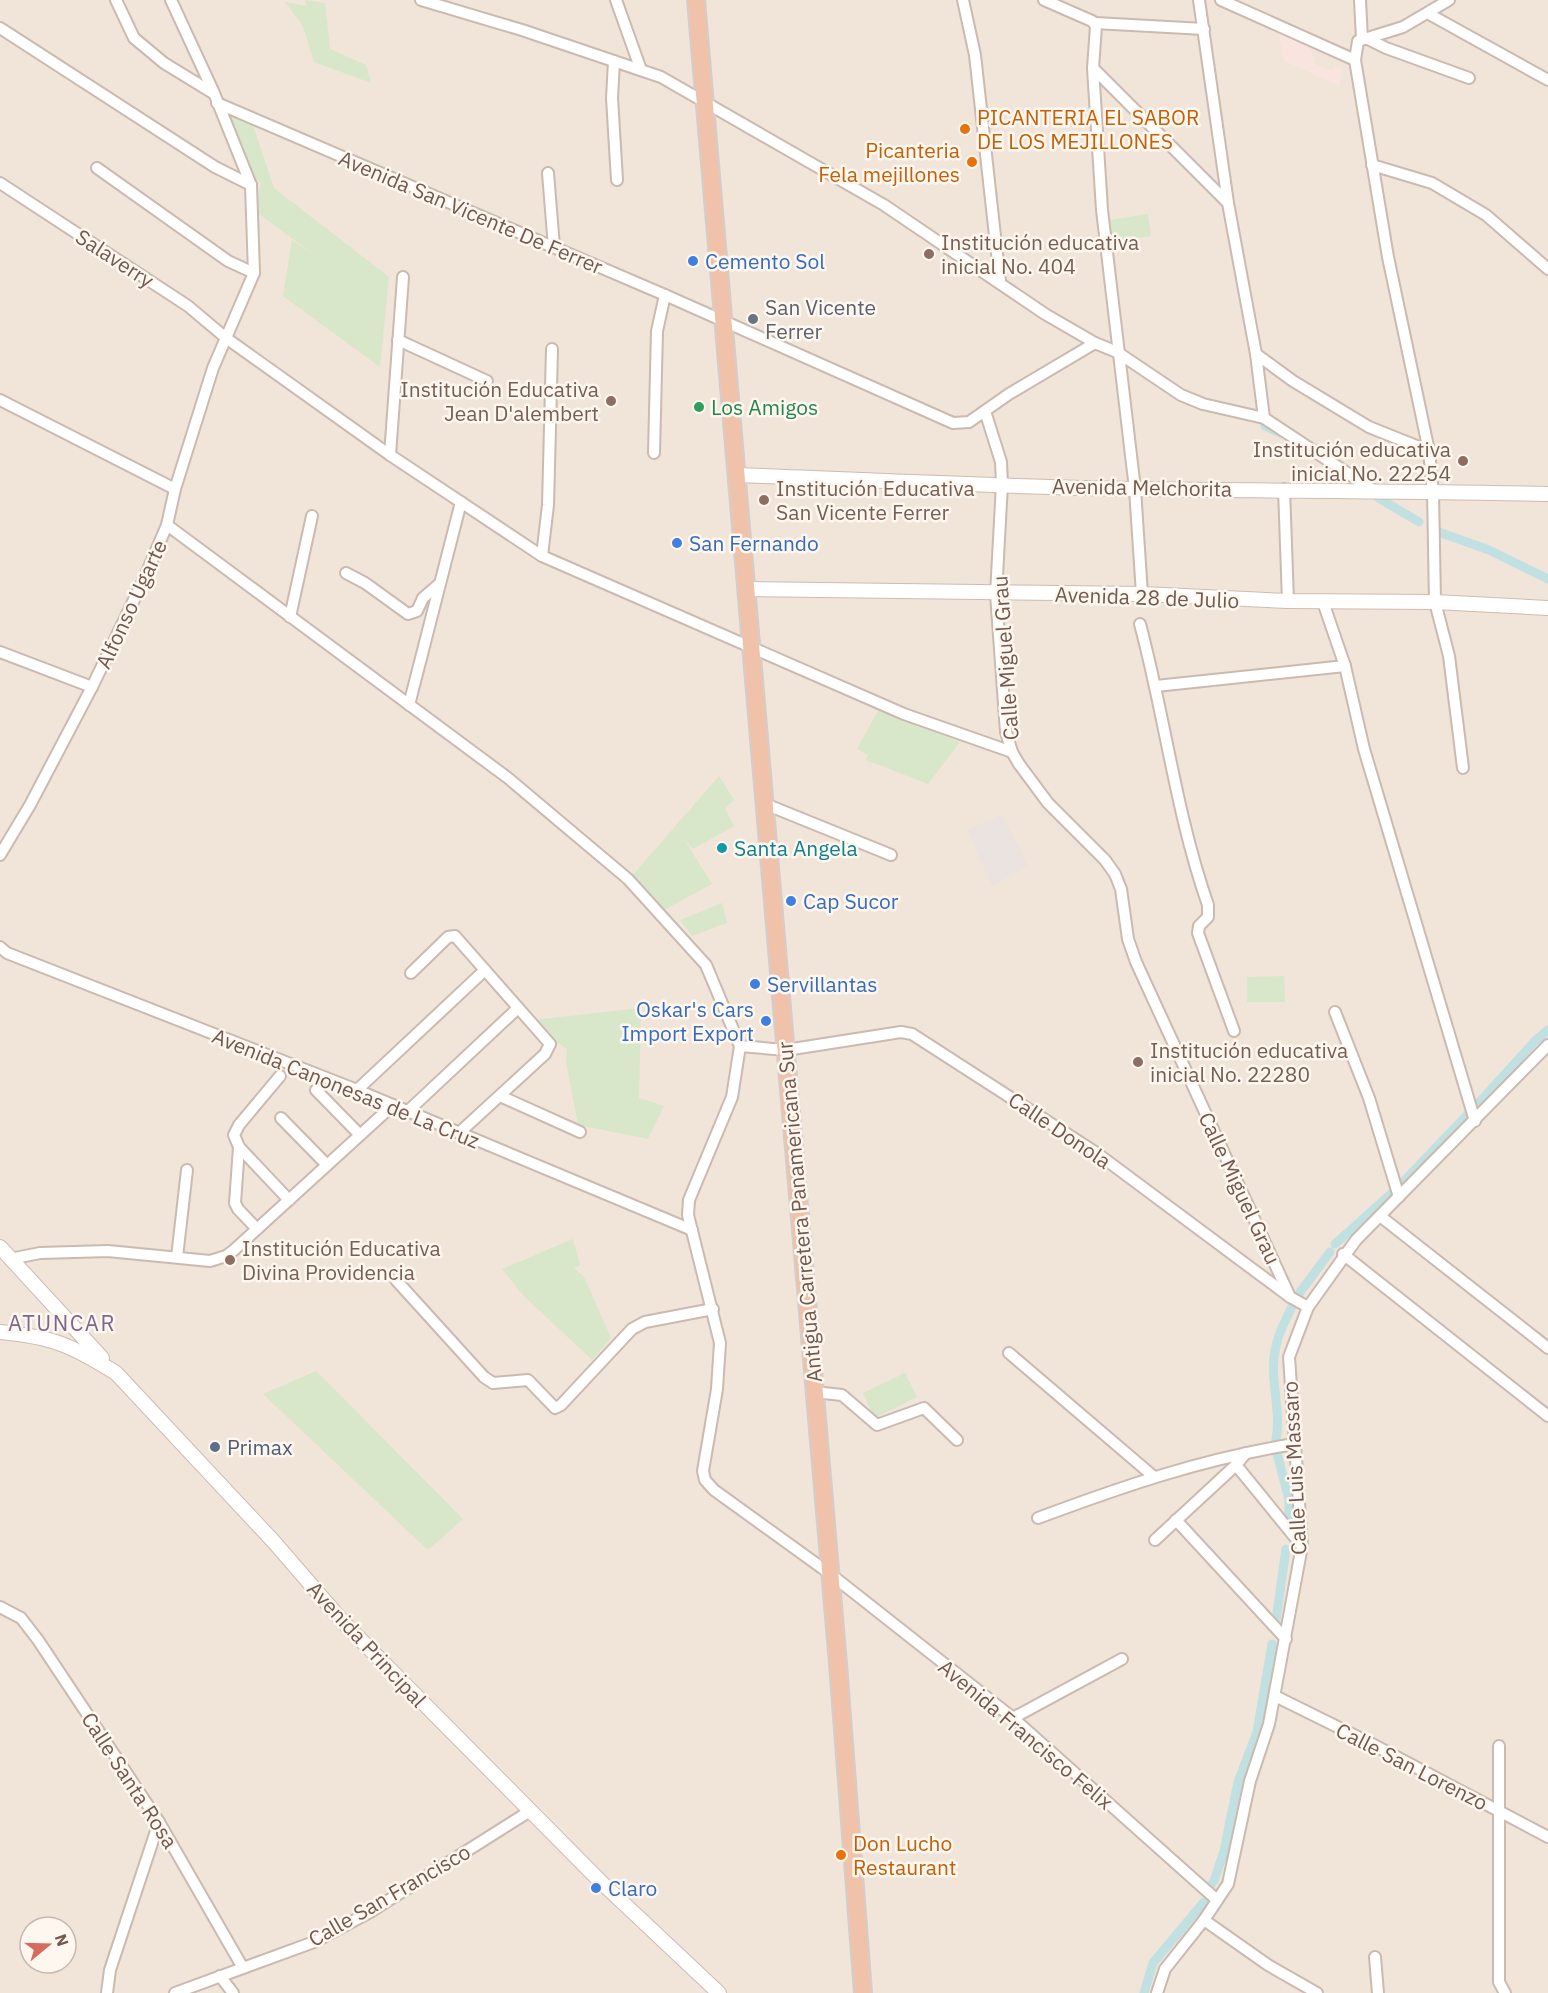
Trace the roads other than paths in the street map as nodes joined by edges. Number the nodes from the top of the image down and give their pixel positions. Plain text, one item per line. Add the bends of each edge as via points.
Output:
1 (116, 0) edge
2 (171, 0) edge
3 (421, 0) edge
4 (616, 0) edge
5 (696, 0) edge
6 (963, 0) edge
7 (1046, 0) edge
8 (1199, 0) edge
9 (1221, 0) edge
10 (1360, 0) edge
11 (1449, 0) edge
12 (1429, 14) junction
13 (1095, 23) junction
14 (0, 28) edge
15 (1204, 29) junction
16 (1364, 38) junction
17 (1355, 60) junction
18 (614, 61) junction
19 (1093, 68) junction
20 (641, 70) junction
21 (1469, 78) dead end
22 (1548, 80) edge
23 (215, 98) junction
24 (706, 104) junction
25 (1372, 165) junction
26 (97, 168) dead end
27 (548, 173) dead end
28 (617, 180) dead end
29 (0, 183) edge
30 (251, 185) junction
31 (1228, 203) junction
32 (554, 247) junction
33 (1548, 269) edge
34 (254, 273) junction
35 (404, 277) dead end
36 (1000, 281) junction
37 (665, 294) junction
38 (725, 321) junction
39 (226, 338) junction
40 (398, 340) junction
41 (1095, 343) junction
42 (552, 349) dead end
43 (1117, 352) junction
44 (1256, 354) junction
45 (487, 381) dead end
46 (0, 400) edge
47 (985, 411) junction
48 (1264, 418) junction
49 (1429, 451) junction
50 (654, 453) dead end
51 (390, 455) junction
52 (736, 475) junction
53 (1002, 484) junction
54 (175, 489) junction
55 (1135, 489) junction
56 (1284, 489) junction
57 (1433, 492) junction
58 (1379, 494) junction
59 (1548, 494) edge
60 (461, 502) junction
61 (312, 516) dead end
62 (167, 525) junction
63 (542, 556) junction
64 (346, 573) dead end
65 (438, 585) junction
66 (746, 589) junction
67 (996, 594) junction
68 (1142, 594) junction
69 (1288, 601) junction
70 (1323, 602) junction
71 (1435, 602) junction
72 (1548, 608) edge
73 (290, 617) junction
74 (1140, 624) dead end
75 (752, 647) junction
76 (0, 652) edge
77 (1345, 666) junction
78 (92, 687) junction
79 (1156, 687) junction
80 (409, 705) junction
81 (1012, 752) junction
82 (1463, 768) dead end
83 (765, 804) junction
84 (0, 855) edge
85 (891, 855) dead end
86 (0, 947) edge
87 (484, 970) junction
88 (411, 973) dead end
89 (518, 1008) junction
90 (1335, 1012) dead end
91 (1234, 1031) dead end
92 (740, 1046) junction
93 (1548, 1046) edge
94 (786, 1050) junction
95 (280, 1076) dead end
96 (316, 1090) dead end
97 (357, 1090) junction
98 (500, 1096) junction
99 (393, 1105) junction
100 (407, 1112) junction
101 (281, 1118) dead end
102 (1475, 1121) junction
103 (580, 1132) dead end
104 (459, 1133) junction
105 (360, 1135) junction
106 (239, 1147) junction
107 (327, 1165) junction
108 (187, 1170) dead end
109 (1399, 1197) junction
110 (289, 1200) junction
111 (1380, 1216) junction
112 (257, 1229) junction
113 (692, 1230) junction
114 (0, 1247) edge
115 (1343, 1254) junction
116 (177, 1257) junction
117 (10, 1259) junction
118 (396, 1280) dead end
119 (1290, 1297) junction
120 (1308, 1306) junction
121 (713, 1309) junction
122 (64, 1317) junction
123 (0, 1332) edge
124 (49, 1338) junction
125 (1548, 1348) edge
126 (1009, 1353) dead end
127 (116, 1373) junction
128 (814, 1392) junction
129 (1548, 1416) edge
130 (957, 1440) dead end
131 (1294, 1444) junction
132 (1246, 1453) junction
133 (1236, 1465) junction
134 (1153, 1476) junction
135 (1038, 1518) dead end
136 (1176, 1520) junction
137 (1155, 1540) dead end
138 (1302, 1546) junction
139 (829, 1573) junction
140 (0, 1607) edge
141 (1286, 1639) junction
142 (1122, 1659) dead end
143 (1275, 1696) junction
144 (1013, 1718) junction
145 (1499, 1746) dead end
146 (530, 1811) junction
147 (1500, 1811) junction
148 (159, 1822) junction
149 (1548, 1836) edge
150 (1217, 1900) junction
151 (1204, 1920) junction
152 (1374, 1957) dead end
153 (243, 1968) junction
154 (220, 1976) junction
155 (107, 1993) edge
156 (175, 1993) edge
157 (233, 1993) edge
158 (719, 1993) edge
159 (863, 1993) edge
160 (1157, 1993) edge
161 (1317, 1993) edge
162 (1378, 1993) edge
163 (1505, 1993) edge

1 - 23 street, Avenida San Vicente De Ferrer via 134,39
2 - 23 street
3 - 18 street
4 - 20 street
5 - 24 highway, Antigua Carretera Panamericana Sur
6 - 36 street via 975,55
7 - 13 street
8 - 15 street
9 - 17 street
10 - 16 street
11 - 12 street
12 - 16 street via 1403,27
12 - 22 street
13 - 15 street
13 - 19 street
14 - 30 street via 215,167
15 - 31 street
16 - 17 street via 1358,41
16 - 21 street
17 - 25 street
18 - 20 street
18 - 28 street
19 - 31 street
19 - 43 street
20 - 24 street
23 - 30 street
23 - 32 street, Avenida San Vicente De Ferrer
24 - 36 street via 884,205
24 - 38 highway, Antigua Carretera Panamericana Sur
25 - 33 street via 1432,183 1495,222
25 - 49 street
26 - 34 street via 228,261
27 - 32 street
29 - 39 street, Salaverry via 188,306
30 - 34 street
31 - 44 street
32 - 37 street, Avenida San Vicente De Ferrer
34 - 39 street, Alfonso Ugarte
35 - 40 street
36 - 41 street via 1045,314
37 - 38 street, Avenida San Vicente De Ferrer
37 - 50 street via 657,331
38 - 47 street, Avenida San Vicente De Ferrer via 953,423 969,423
38 - 52 highway, Antigua Carretera Panamericana Sur
39 - 51 street, Salaverry
39 - 54 street, Alfonso Ugarte
40 - 45 street
40 - 51 street
41 - 43 street
41 - 47 street
42 - 63 street via 548,505
43 - 48 street via 1181,395
43 - 55 street
44 - 48 street
44 - 49 street via 1369,427
46 - 54 street
47 - 53 street, Calle Miguel Grau via 1001,462
48 - 58 street
49 - 57 street
51 - 60 street, Salaverry
52 - 53 main road, Avenida Melchorita
52 - 66 highway, Antigua Carretera Panamericana Sur
53 - 55 main road, Avenida Melchorita
53 - 67 street, Calle Miguel Grau
54 - 62 street, Alfonso Ugarte
55 - 56 main road, Avenida Melchorita
55 - 68 street
56 - 58 main road, Avenida Melchorita
56 - 69 street
57 - 58 main road, Avenida Melchorita
57 - 59 main road, Avenida Melchorita
57 - 71 street
60 - 63 street, Salaverry
60 - 65 street
61 - 73 street
62 - 73 street
62 - 78 street, Alfonso Ugarte
63 - 75 street, Salaverry
64 - 65 street via 408,614 417,611 423,598
65 - 80 street
66 - 67 main road, Avenida 28 de Julio
66 - 75 highway, Antigua Carretera Panamericana Sur
67 - 68 main road, Avenida 28 de Julio
67 - 81 street, Calle Miguel Grau via 1006,732
68 - 69 main road, Avenida 28 de Julio
69 - 70 main road, Avenida 28 de Julio
70 - 71 main road, Avenida 28 de Julio
70 - 77 street
71 - 72 main road, Avenida 28 de Julio
71 - 82 street via 1449,656
73 - 80 street
74 - 79 street
75 - 81 street, Salaverry via 904,714
75 - 83 highway, Antigua Carretera Panamericana Sur
76 - 78 street
77 - 79 street
77 - 102 street via 1364,749
78 - 84 street, Alfonso Ugarte
79 - 91 street via 1185,830 1208,905 1208,917 1197,933
80 - 92 street via 517,786 628,879 661,912 706,965
81 - 119 street, Calle Miguel Grau via 1048,803 1115,874 1136,962
83 - 85 street
83 - 94 highway, Antigua Carretera Panamericana Sur
86 - 97 street, Avenida Canonesas de La Cruz
87 - 88 street via 452,935
87 - 89 street
87 - 97 street
89 - 98 street via 548,1041 549,1048
89 - 100 street
90 - 109 street via 1369,1098
92 - 94 street, Calle Donola
92 - 113 street via 732,1097 689,1200
93 - 102 street, Calle Luis Massaro
94 - 119 street, Calle Donola via 901,1032 912,1034 1098,1154
94 - 128 highway, Antigua Carretera Panamericana Sur
95 - 106 street via 236,1131
96 - 105 street
97 - 99 street, Avenida Canonesas de La Cruz
98 - 103 street
98 - 104 street
99 - 100 street, Avenida Canonesas de La Cruz
99 - 105 street
100 - 104 street, Avenida Canonesas de La Cruz
101 - 107 street
102 - 109 street, Calle Luis Massaro
104 - 113 street, Avenida Canonesas de La Cruz
105 - 107 street
106 - 110 street
106 - 112 street via 235,1203
107 - 110 street
108 - 116 street
109 - 111 street, Calle Luis Massaro
110 - 112 street
111 - 115 street, Calle Luis Massaro
111 - 125 street
112 - 116 street via 218,1260
113 - 121 street
114 - 117 main road
115 - 120 street, Calle Luis Massaro
115 - 129 street
116 - 117 street via 84,1251
117 - 122 main road
118 - 121 street via 484,1377 493,1383 528,1380 555,1408 632,1329 645,1322
119 - 120 street, Calle Donola
120 - 131 street, Calle Luis Massaro via 1289,1357
121 - 139 street, Avenida Francisco Felix via 720,1343 705,1480
122 - 124 main road via 62,1327
122 - 127 main road
123 - 124 main road, Avenida Principal
124 - 127 main road, Avenida Principal
126 - 134 street
127 - 146 main road, Avenida Principal via 344,1623
128 - 130 street via 842,1395 877,1425 924,1408
128 - 139 highway, Antigua Carretera Panamericana Sur
131 - 132 street
131 - 138 street, Calle Luis Massaro
132 - 133 street
132 - 134 street
133 - 136 street
133 - 138 street
134 - 135 street
136 - 137 street
136 - 141 street
138 - 141 street, Calle Luis Massaro
139 - 144 street, Avenida Francisco Felix
139 - 159 highway, Antigua Carretera Panamericana Sur
140 - 148 street, Calle Santa Rosa via 21,1618 38,1640
141 - 143 street, Calle Luis Massaro
142 - 144 street
143 - 147 street, Calle San Lorenzo
143 - 150 street, Calle Luis Massaro via 1250,1781 1228,1884
144 - 150 street, Avenida Francisco Felix
145 - 147 street
146 - 153 street, Calle San Francisco via 369,1912 314,1942
146 - 158 main road, Avenida Principal
147 - 149 street, Calle San Lorenzo
147 - 163 street via 1499,1982
148 - 153 street, Calle Santa Rosa
148 - 155 street via 110,1970
150 - 151 street, Calle Luis Massaro
151 - 160 street, Calle Luis Massaro via 1165,1969
151 - 161 street via 1268,1965
152 - 162 street
153 - 154 street, Calle San Francisco
154 - 156 street, Calle San Francisco
154 - 157 street

